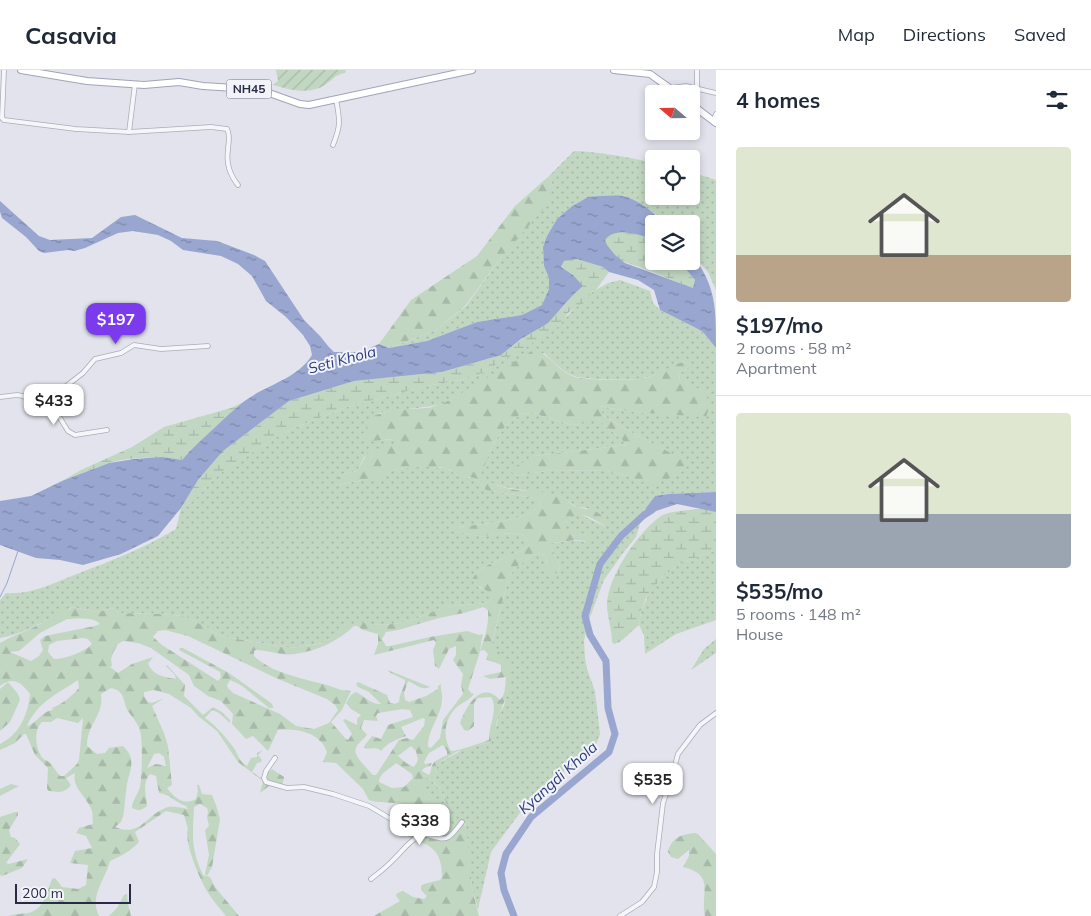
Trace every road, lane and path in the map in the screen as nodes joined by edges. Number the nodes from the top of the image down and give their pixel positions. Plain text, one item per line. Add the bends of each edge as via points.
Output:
1 (4, 70) edge
2 (21, 70) edge
3 (472, 70) edge
4 (614, 70) edge
5 (697, 70) edge
6 (135, 84) junction
7 (667, 85) edge
8 (697, 85) edge
9 (700, 90) edge
10 (716, 93) edge
11 (336, 100) junction
12 (700, 111) edge
13 (716, 114) edge
14 (715, 122) edge
15 (129, 132) junction
16 (333, 145) dead end
17 (238, 185) dead end
18 (208, 346) dead end
19 (0, 397) edge
20 (47, 403) junction
21 (107, 430) dead end
22 (716, 713) edge
23 (275, 758) dead end
24 (462, 822) dead end
25 (422, 834) junction
26 (372, 879) dead end
27 (620, 916) edge

1 - 15 street via 4,120
2 - 6 main road, NH45 via 87,81
3 - 11 main road, NH45
4 - 7 main road via 645,72
5 - 8 street
6 - 11 main road, NH45 via 179,82 251,89 302,105
6 - 15 street
9 - 10 street
11 - 16 street via 340,128
12 - 14 main road
13 - 14 street
15 - 17 street via 211,127 227,130 230,174
18 - 20 street via 161,350 134,345 122,353 95,359
19 - 20 street via 17,395
20 - 21 street via 68,431 75,435
22 - 27 street via 700,725 678,754 663,803 654,887 642,902
23 - 25 street via 266,771 266,782 333,794 368,806 412,832
24 - 25 street via 448,838
25 - 26 street via 406,844

